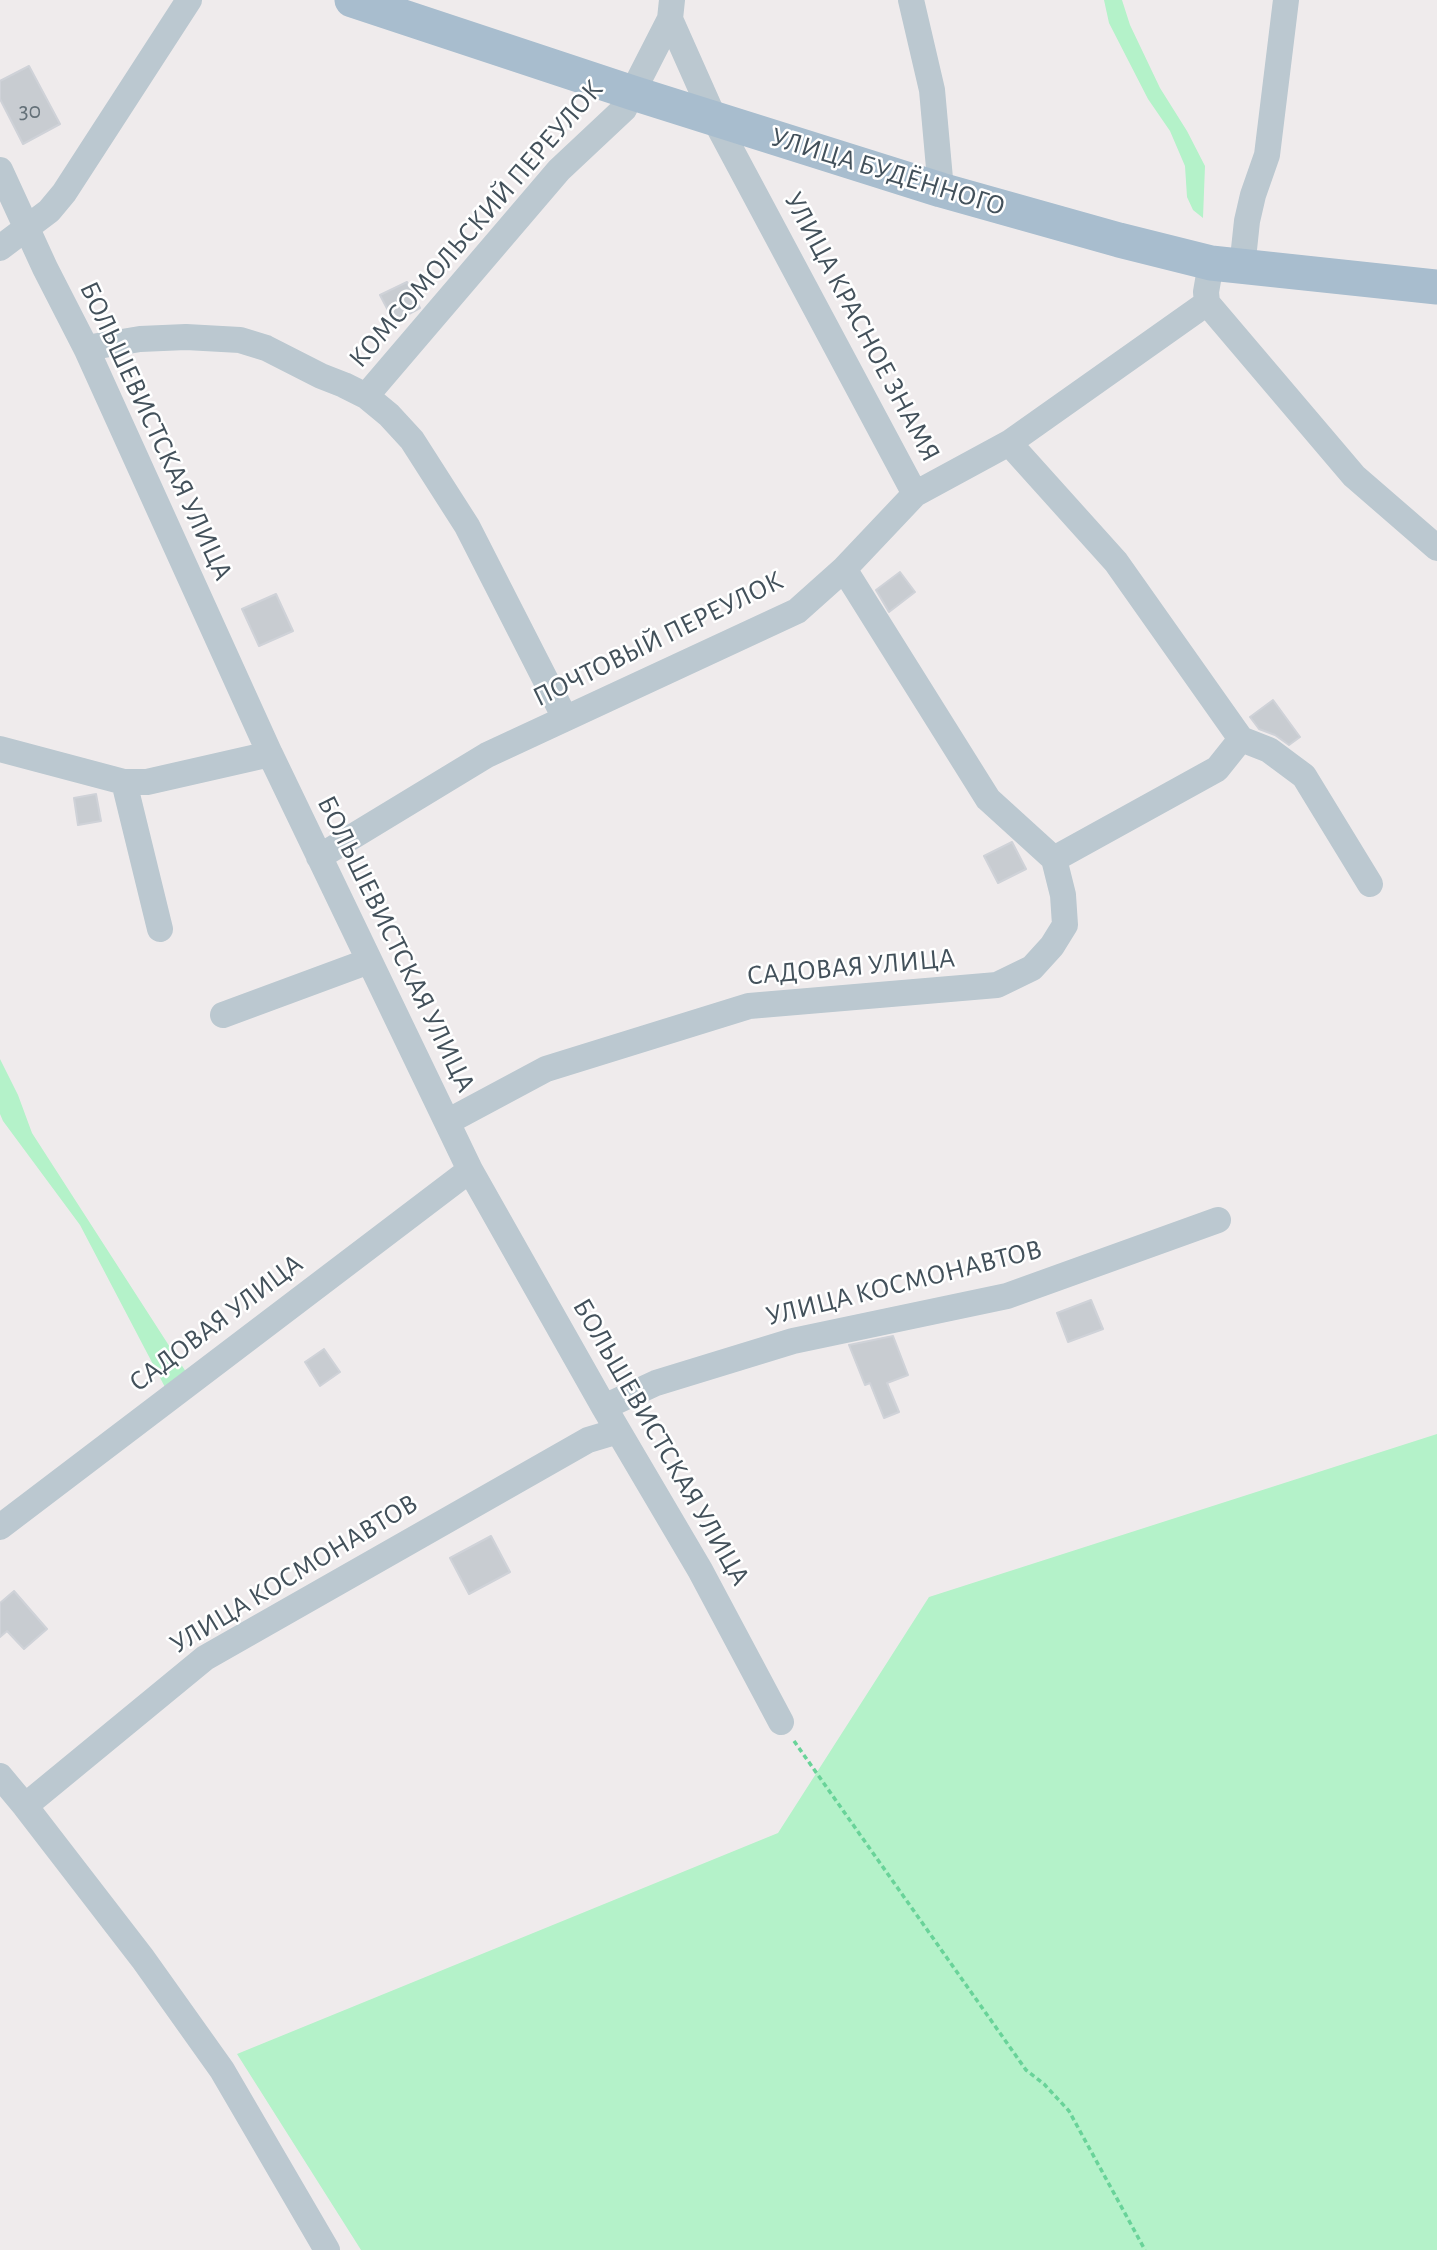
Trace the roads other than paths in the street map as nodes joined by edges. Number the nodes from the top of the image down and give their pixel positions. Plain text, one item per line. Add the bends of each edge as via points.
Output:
1 (189, 0) edge
2 (352, 0) edge
3 (911, 0) edge
4 (1286, 0) edge
5 (671, 9) edge
6 (633, 93) junction
7 (714, 118) junction
8 (0, 170) edge
9 (941, 190) junction
10 (26, 228) junction
11 (0, 248) edge
12 (1227, 266) junction
13 (1437, 287) edge
14 (1207, 303) junction
15 (86, 348) junction
16 (366, 396) junction
17 (1009, 443) junction
18 (915, 494) junction
19 (1437, 548) edge
20 (844, 569) junction
21 (565, 718) junction
22 (1241, 738) junction
23 (0, 749) edge
24 (270, 754) junction
25 (124, 782) junction
26 (319, 857) junction
27 (1054, 859) junction
28 (1370, 884) dead end
29 (160, 929) dead end
30 (369, 961) junction
31 (223, 1015) dead end
32 (447, 1122) junction
33 (470, 1170) junction
34 (1218, 1220) dead end
35 (604, 1407) junction
36 (618, 1431) junction
37 (0, 1527) edge
38 (781, 1722) road end
39 (0, 1776) edge
40 (25, 1806) junction
41 (327, 2250) edge

1 - 10 street via 64,193
2 - 6 main road, УЛИЦА БУДЁННОГО
3 - 9 street via 932,90
4 - 12 street via 1267,155 1247,221
5 - 6 street, КОМСОМОЛЬСКИЙ ПЕРЕУЛОК
5 - 7 street, УЛИЦА КРАСНОЕ ЗНАМЯ
6 - 7 main road, УЛИЦА БУДЁННОГО
6 - 16 street, КОМСОМОЛЬСКИЙ ПЕРЕУЛОК via 624,109 559,170
7 - 9 main road, УЛИЦА БУДЁННОГО
7 - 18 street, УЛИЦА КРАСНОЕ ЗНАМЯ
8 - 10 street, БОЛЬШЕВИСТСКАЯ УЛИЦА
9 - 12 main road, УЛИЦА БУДЁННОГО
10 - 11 street
10 - 15 street, БОЛЬШЕВИСТСКАЯ УЛИЦА
12 - 13 main road, УЛИЦА БУДЁННОГО
12 - 14 street via 1206,292
14 - 17 street, ПОЧТОВЫЙ ПЕРЕУЛОК
14 - 19 street via 1354,476
15 - 16 street, КОМСОМОЛЬСКИЙ ПЕРЕУЛОК via 140,339 240,340
15 - 24 street, БОЛЬШЕВИСТСКАЯ УЛИЦА
16 - 21 street, КОМСОМОЛЬСКИЙ ПЕРЕУЛОК via 411,440 467,526
17 - 18 street, ПОЧТОВЫЙ ПЕРЕУЛОК
17 - 22 street via 1116,562
18 - 20 street, ПОЧТОВЫЙ ПЕРЕУЛОК
20 - 21 street, ПОЧТОВЫЙ ПЕРЕУЛОК via 797,611
20 - 27 street via 988,799
21 - 26 street, ПОЧТОВЫЙ ПЕРЕУЛОК via 487,755
22 - 27 street via 1217,769
22 - 28 street via 1269,750 1304,776
23 - 25 street
24 - 25 street via 147,782
24 - 26 street, БОЛЬШЕВИСТСКАЯ УЛИЦА
25 - 29 street
26 - 30 street, БОЛЬШЕВИСТСКАЯ УЛИЦА
27 - 32 street, САДОВАЯ УЛИЦА via 1065,925 1032,968 997,985 749,1006 546,1069
30 - 31 street
30 - 32 street, БОЛЬШЕВИСТСКАЯ УЛИЦА
32 - 33 street, БОЛЬШЕВИСТСКАЯ УЛИЦА
33 - 35 street, БОЛЬШЕВИСТСКАЯ УЛИЦА
33 - 37 street, САДОВАЯ УЛИЦА
34 - 35 street, УЛИЦА КОСМОНАВТОВ via 1007,1296 793,1341 656,1383
35 - 36 street, БОЛЬШЕВИСТСКАЯ УЛИЦА
36 - 38 street, БОЛЬШЕВИСТСКАЯ УЛИЦА via 701,1570
36 - 40 street, УЛИЦА КОСМОНАВТОВ via 588,1440 205,1658
39 - 40 street
40 - 41 street via 222,2070

